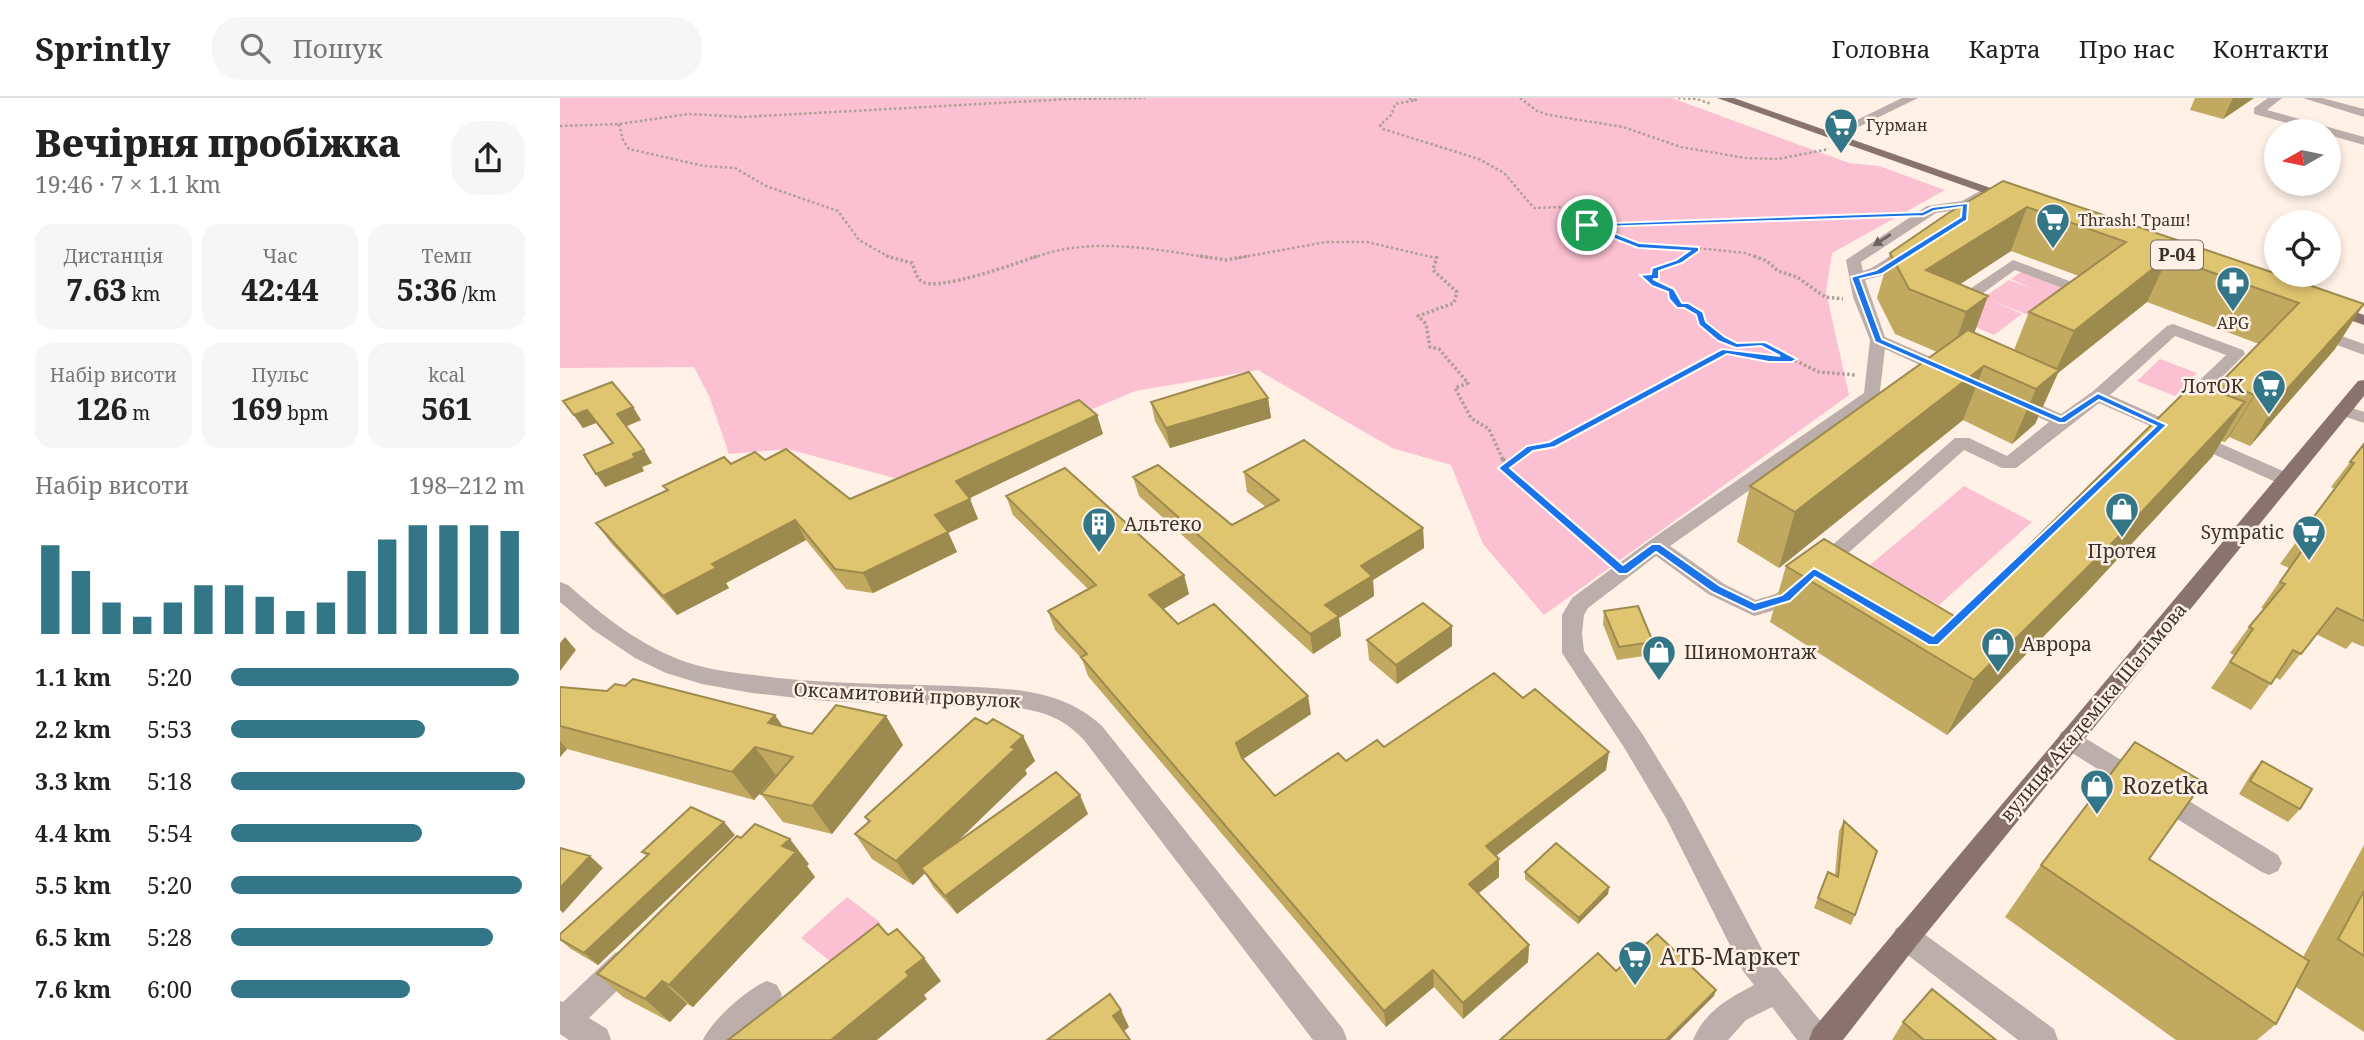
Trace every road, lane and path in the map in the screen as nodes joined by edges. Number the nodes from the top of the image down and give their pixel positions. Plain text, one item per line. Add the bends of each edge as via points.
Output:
1 (1145, 98) edge
2 (1409, 98) edge
3 (1520, 98) edge
4 (1723, 98) edge
5 (1912, 98) edge
6 (2276, 98) edge
7 (2309, 98) edge
8 (2345, 98) edge
9 (1418, 99) edge
10 (2364, 103) edge
11 (2364, 113) edge
12 (2286, 119) edge
13 (619, 124) junction
14 (560, 125) edge
15 (2342, 135) edge
16 (1833, 141) junction
17 (2364, 141) edge
18 (1989, 190) junction
19 (2028, 203) edge
20 (1924, 214) junction
21 (1587, 225) junction
22 (1922, 245) edge
23 (1696, 249) junction
24 (1855, 277) junction
25 (2083, 290) edge
26 (1861, 297) junction
27 (2309, 301) edge
28 (2364, 320) edge
29 (1957, 326) edge
30 (2300, 327) edge
31 (1878, 340) junction
32 (2364, 350) edge
33 (1792, 359) junction
34 (1968, 371) edge
35 (1875, 377) junction
36 (2364, 385) edge
37 (1999, 393) edge
38 (2098, 396) junction
39 (2354, 414) edge
40 (2062, 421) junction
41 (2162, 425) junction
42 (2143, 444) edge
43 (1503, 468) junction
44 (2286, 480) junction
45 (1656, 546) junction
46 (1623, 571) junction
47 (1814, 572) junction
48 (1838, 586) edge
49 (560, 590) edge
50 (2070, 739) junction
51 (2269, 863) dead end
52 (1906, 937) junction
53 (645, 944) edge
54 (1774, 991) junction
55 (766, 995) dead end
56 (563, 1018) edge
57 (596, 1040) edge
58 (718, 1040) edge
59 (1332, 1040) edge
60 (1708, 1040) edge
61 (1816, 1040) edge
62 (1824, 1040) edge
63 (2043, 1040) edge

1 - 13 path via 743,117 688,114
2 - 9 path
3 - 16 path via 1549,115 1623,127 1681,146 1745,158 1778,159
4 - 16 main road
5 - 16 street
6 - 12 street via 2258,111
7 - 11 street
8 - 10 street
9 - 21 path via 1395,104 1380,125 1383,129 1479,159 1504,173 1534,208 1559,207
13 - 14 path
13 - 43 path via 629,149 734,169 766,186 838,211 848,229 871,250 912,263 919,281 926,284 1087,246 1151,248 1226,260 1326,242 1367,242 1437,256 1433,271 1457,292 1454,303 1418,316 1426,324 1430,347 1439,349 1468,383 1455,388 1471,418 1489,429
15 - 17 street
16 - 18 main road
18 - 19 main road
18 - 20 street via 1970,211 1932,209
20 - 21 path
20 -> 24 street via 1853,260
21 - 23 path via 1638,246
22 - 24 street via 1879,272
23 - 26 path via 1745,253 1767,261 1825,297
23 - 33 path via 1655,270 1656,277 1644,275 1671,291 1680,306 1700,314 1702,323 1722,339 1736,346 1762,344
24 - 26 street
25 - 29 street via 2013,264 1951,309
26 - 31 street
27 - 28 main road
30 - 32 street
31 - 34 street via 1961,377
31 - 35 street
33 - 35 path via 1819,372
33 - 43 path via 1725,351 1552,445 1530,449
35 - 45 street via 1873,395
36 - 39 main road, вулиця Академіка Шалімова
37 - 40 street
38 - 40 street
38 - 41 street
38 - 41 street via 2173,329 2237,354
39 - 44 main road, вулиця Академіка Шалімова
40 - 47 street via 2009,464 1962,442
41 - 42 street
41 - 44 street
43 - 46 path
44 - 50 main road, вулиця Академіка Шалімова
45 - 46 street
45 - 47 street via 1716,589 1754,608 1786,598
46 - 54 street via 1580,603 1573,615 1573,653 1634,741 1753,961
47 - 48 street
49 - 59 street, Оксамитовий провулок via 597,624 635,648 676,667 722,680 833,692 1027,702 1059,708 1078,718
50 - 51 street
50 - 52 main road, вулиця Академіка Шалімова
52 - 62 main road, вулиця Академіка Шалімова
52 - 63 street
53 - 56 street
54 - 60 street via 1734,1010
54 - 61 street
55 - 58 street
56 - 57 street

